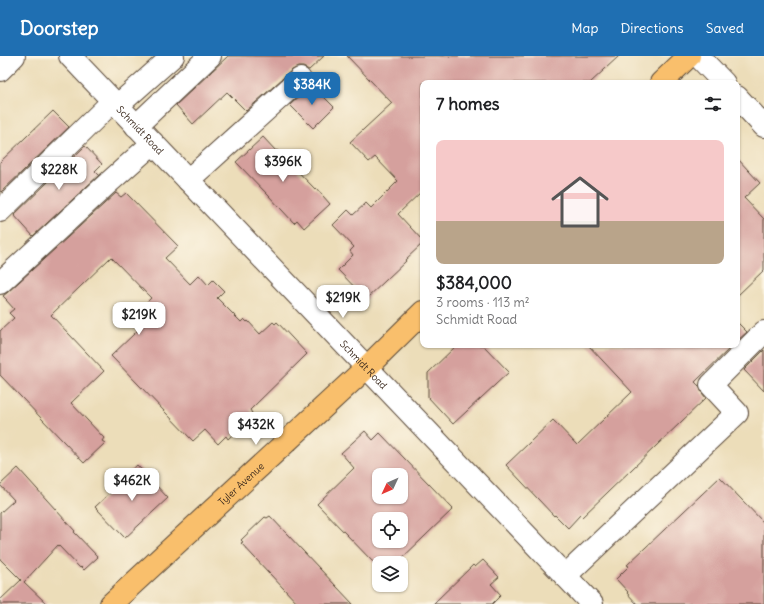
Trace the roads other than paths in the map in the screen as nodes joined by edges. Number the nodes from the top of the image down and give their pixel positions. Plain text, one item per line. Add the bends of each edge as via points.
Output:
1 (14, 56) edge
2 (173, 56) edge
3 (210, 56) edge
4 (689, 56) edge
5 (698, 56) edge
6 (75, 58) edge
7 (0, 70) edge
8 (300, 79) dead end
9 (664, 80) edge
10 (721, 80) edge
11 (740, 100) edge
12 (115, 104) junction
13 (136, 126) junction
14 (764, 126) edge
15 (153, 143) junction
16 (188, 180) junction
17 (0, 211) edge
18 (0, 283) edge
19 (420, 315) edge
20 (764, 332) edge
21 (366, 368) junction
22 (565, 576) junction
23 (111, 604) edge
24 (592, 604) edge

1 - 7 street
2 - 12 street
3 - 13 street
4 - 9 main road
5 - 10 street
6 - 12 street, Schmidt Road
8 - 16 street
11 - 14 street
12 - 13 street, Schmidt Road
12 - 17 street
13 - 15 street, Schmidt Road
15 - 16 street, Schmidt Road
15 - 18 street
16 - 21 street, Schmidt Road
19 - 21 main road, Tyler Avenue
20 - 22 street via 711,385 737,413
21 - 22 street, Schmidt Road
21 - 23 main road, Tyler Avenue
22 - 24 street, Schmidt Road

